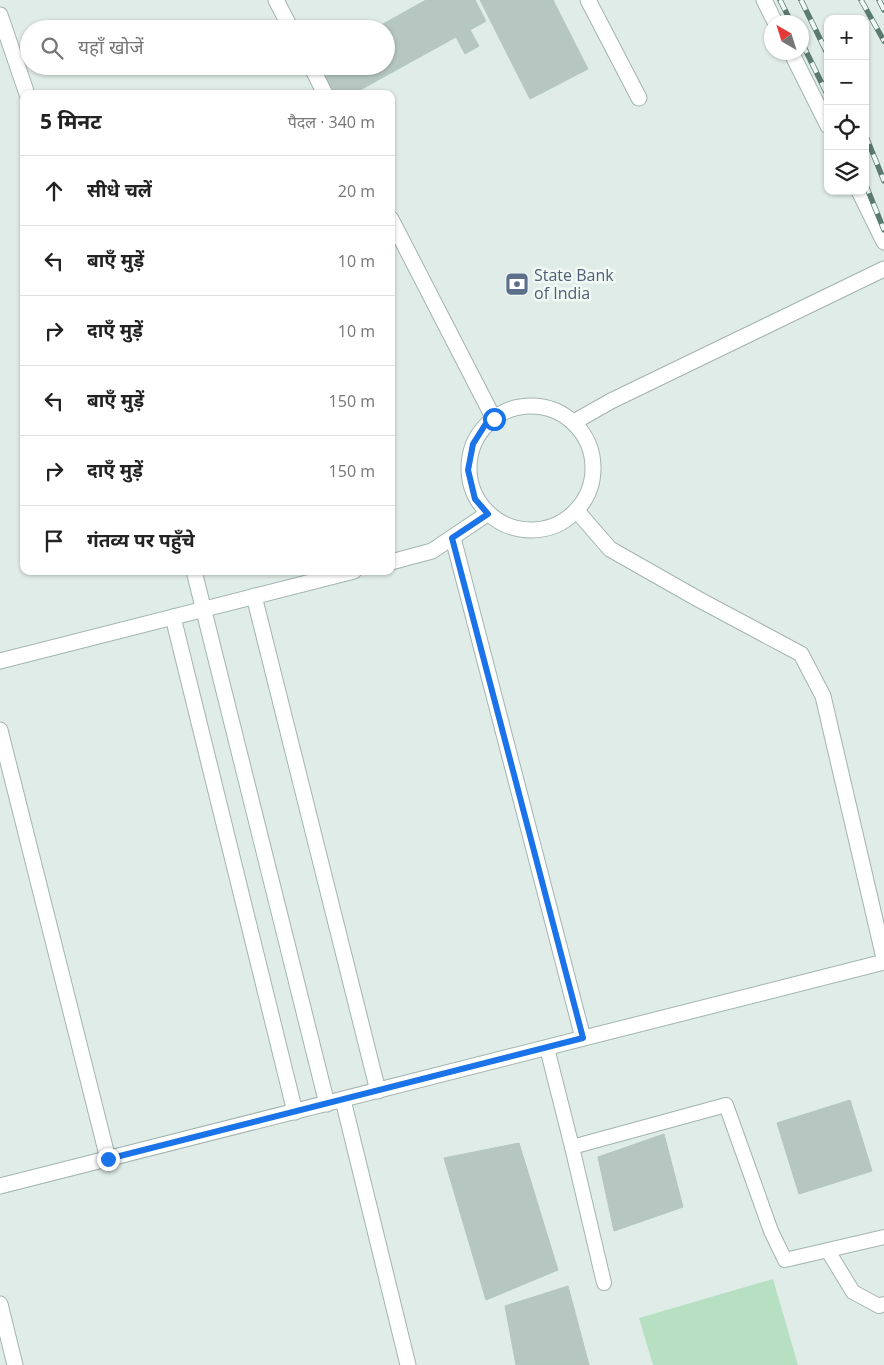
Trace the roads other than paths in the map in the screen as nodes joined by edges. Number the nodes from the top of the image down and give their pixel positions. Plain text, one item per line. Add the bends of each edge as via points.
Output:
1 (276, 0) edge
2 (588, 0) edge
3 (764, 0) edge
4 (0, 15) edge
5 (772, 15) edge
6 (286, 20) edge
7 (795, 60) edge
8 (316, 75) edge
9 (25, 90) edge
10 (323, 90) edge
11 (639, 98) dead end
12 (824, 118) edge
13 (861, 195) edge
14 (395, 227) edge
15 (884, 242) edge
16 (884, 269) edge
17 (494, 419) junction
18 (574, 422) junction
19 (577, 511) junction
20 (488, 514) junction
21 (452, 538) junction
22 (395, 561) edge
23 (195, 575) edge
24 (338, 575) edge
25 (254, 596) junction
26 (204, 609) junction
27 (173, 617) junction
28 (0, 661) edge
29 (0, 730) edge
30 (884, 960) edge
31 (583, 1038) junction
32 (547, 1048) junction
33 (378, 1091) junction
34 (343, 1100) junction
35 (327, 1104) junction
36 (295, 1112) junction
37 (572, 1147) junction
38 (108, 1159) junction
39 (0, 1186) edge
40 (884, 1237) edge
41 (828, 1251) junction
42 (604, 1283) dead end
43 (0, 1304) edge
44 (884, 1304) edge
45 (15, 1365) edge
46 (408, 1365) edge

1 - 6 street
2 - 11 street
3 - 5 street
4 - 9 street
7 - 12 street
8 - 10 street
13 - 15 street
14 - 17 street
16 - 18 street
17 - 18 street via 508,409 529,406 549,408
17 - 20 street via 485,425 473,444 468,470 475,499
18 - 19 street via 588,441 594,466 591,486
19 - 20 street via 556,526 532,531 515,529
19 - 30 street via 610,549 801,654 824,696
20 - 21 street
21 - 22 street via 432,551
21 - 31 street
23 - 26 street
24 - 25 street
25 - 26 street
25 - 33 street
26 - 27 street
26 - 35 street
27 - 28 street
27 - 36 street
29 - 38 street
30 - 31 street
31 - 32 street
32 - 33 street
32 - 37 lane
33 - 34 street
34 - 35 street
34 - 46 street
35 - 36 street
36 - 38 street
37 - 41 lane via 726,1105 771,1231 785,1260
37 - 42 lane
38 - 39 street
40 - 41 lane
41 - 44 lane via 852,1292 879,1306
43 - 45 street

